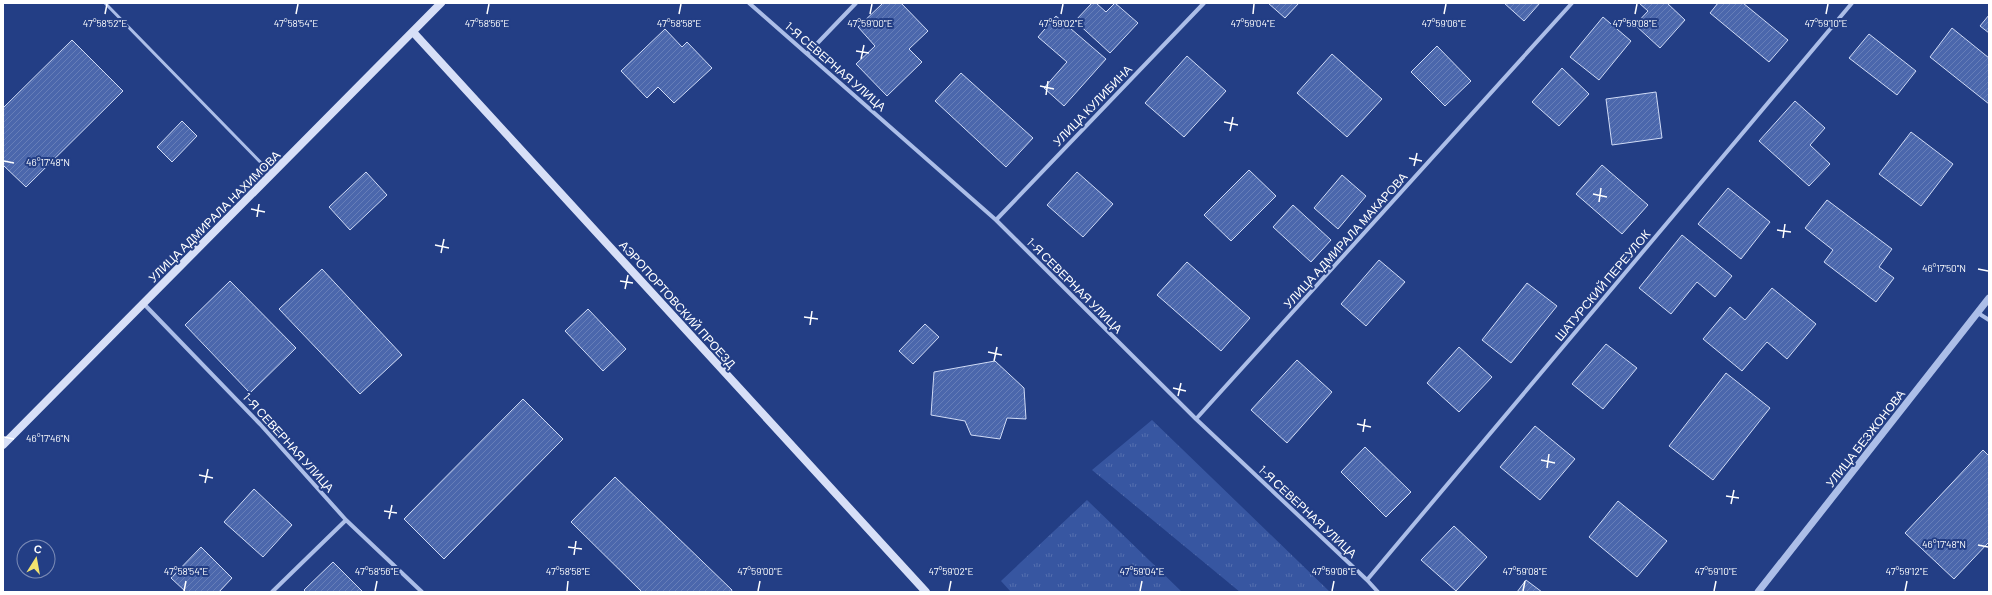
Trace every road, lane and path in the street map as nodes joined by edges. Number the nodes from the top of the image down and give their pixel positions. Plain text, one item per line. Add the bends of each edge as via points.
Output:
1 (105, 3) edge
2 (441, 3) edge
3 (749, 3) edge
4 (856, 3) edge
5 (1204, 3) edge
6 (1572, 3) edge
7 (1852, 3) edge
8 (413, 32) junction
9 (808, 53) junction
10 (272, 174) junction
11 (996, 220) junction
12 (1989, 298) edge
13 (143, 303) junction
14 (1978, 313) junction
15 (1989, 320) edge
16 (1196, 419) junction
17 (3, 444) edge
18 (346, 520) junction
19 (1367, 580) junction
20 (272, 592) edge
21 (422, 592) edge
22 (926, 592) edge
23 (1378, 592) edge
24 (1758, 592) edge

1 - 10 lane
2 - 8 main road, УЛИЦА АДМИРАЛА НАХИМОВА
3 - 9 street, 1-Я СЕВЕРНАЯ УЛИЦА
4 - 9 street
5 - 11 street, УЛИЦА КУЛИБИНА
6 - 16 street, УЛИЦА АДМИРАЛА МАКАРОВА
7 - 19 street, ШАТУРСКИЙ ПЕРЕУЛОК
8 - 10 main road, УЛИЦА АДМИРАЛА НАХИМОВА
8 - 22 main road, АЭРОПОРТОВСКИЙ ПРОЕЗД
9 - 11 street, 1-Я СЕВЕРНАЯ УЛИЦА
10 - 13 main road, УЛИЦА АДМИРАЛА НАХИМОВА
11 - 16 street, 1-Я СЕВЕРНАЯ УЛИЦА
12 - 14 street, УЛИЦА БЕЗЖОНОВА
13 - 17 main road, УЛИЦА АДМИРАЛА НАХИМОВА
13 - 18 street, 1-Я СЕВЕРНАЯ УЛИЦА via 260,424
14 - 15 street
14 - 24 street, УЛИЦА БЕЗЖОНОВА
16 - 19 street, 1-Я СЕВЕРНАЯ УЛИЦА
18 - 20 street
18 - 21 street, 1-Я СЕВЕРНАЯ УЛИЦА
19 - 23 street, 1-Я СЕВЕРНАЯ УЛИЦА

